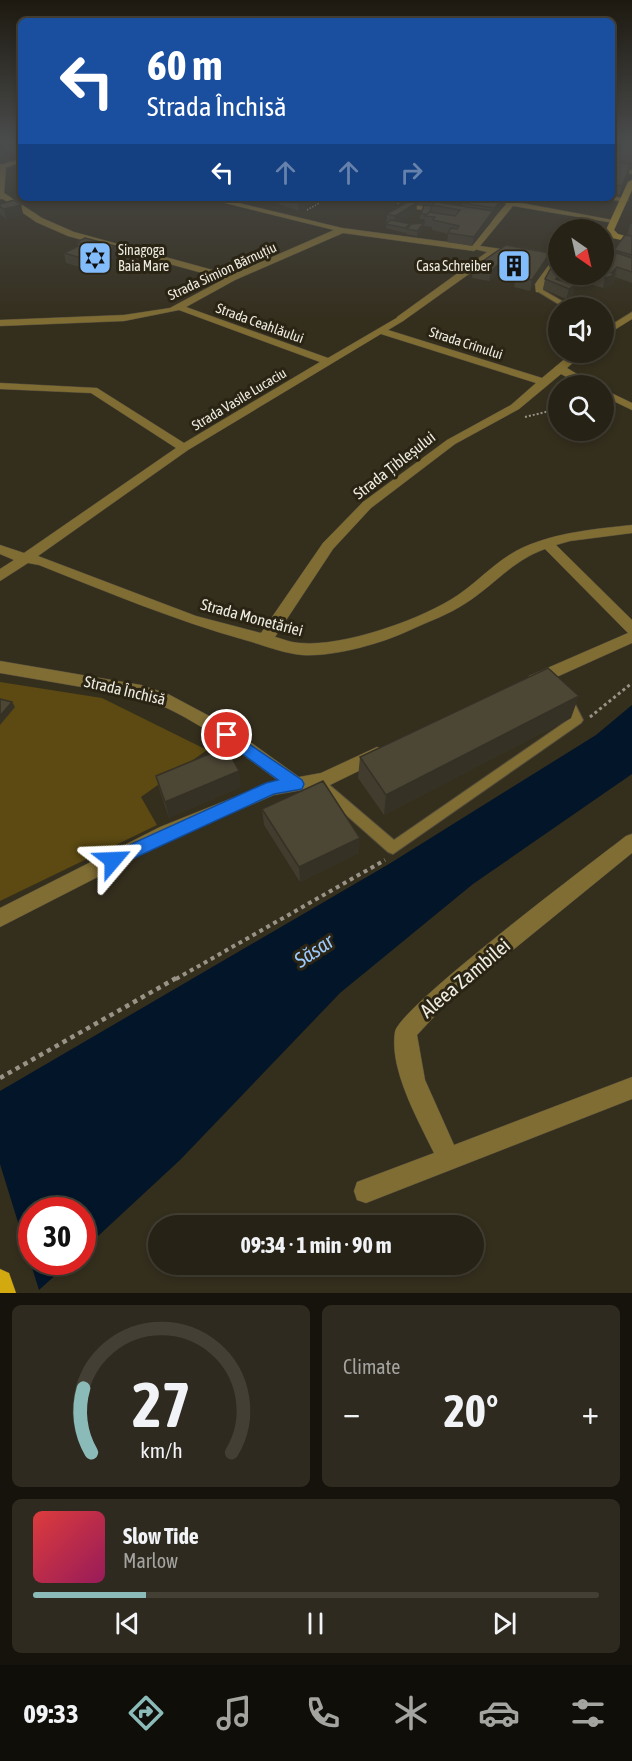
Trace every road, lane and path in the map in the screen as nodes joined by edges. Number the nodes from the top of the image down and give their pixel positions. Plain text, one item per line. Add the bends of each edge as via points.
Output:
1 (9, 200) edge
2 (625, 200) edge
3 (222, 201) edge
4 (323, 201) edge
5 (388, 201) edge
6 (513, 201) edge
7 (411, 206) joint
8 (464, 215) edge
9 (292, 218) junction
10 (485, 218) edge
11 (604, 219) edge
12 (497, 220) junction
13 (614, 221) edge
14 (342, 230) junction
15 (614, 236) edge
16 (632, 240) edge
17 (474, 248) junction
18 (495, 251) junction
19 (548, 259) edge
20 (614, 261) edge
21 (632, 266) edge
22 (548, 272) edge
23 (232, 278) junction
24 (539, 290) joint
25 (552, 297) edge
26 (181, 308) junction
27 (632, 315) edge
28 (614, 322) edge
29 (0, 323) edge
30 (614, 326) edge
31 (628, 330) dead end
32 (381, 331) junction
33 (329, 362) junction
34 (567, 363) edge
35 (560, 369) junction
36 (571, 375) edge
37 (543, 382) junction
38 (0, 386) edge
39 (614, 398) edge
40 (632, 407) edge
41 (184, 448) junction
42 (632, 529) edge
43 (547, 544) junction
44 (0, 549) edge
45 (26, 558) junction
46 (0, 576) edge
47 (632, 629) edge
48 (632, 638) edge
49 (264, 641) junction
50 (0, 667) edge
51 (558, 682) junction
52 (632, 683) edge
53 (521, 686) edge
54 (599, 711) dead end
55 (396, 745) edge
56 (317, 782) junction
57 (296, 784) junction
58 (632, 842) edge
59 (386, 859) dead end
60 (0, 918) edge
61 (0, 1078) edge
62 (632, 1088) edge
63 (448, 1158) junction
64 (366, 1191) dead end
65 (0, 1282) edge
66 (3, 1293) edge

1 - 23 street via 71,234
2 - 13 main road
3 - 9 street
4 - 9 path
5 - 7 path
6 - 11 street
6 - 12 street
7 - 8 street
9 - 14 street
10 - 12 street
12 - 17 street
14 - 17 street
14 - 23 street, Strada Simion Bărnuțiu
15 - 16 main road
17 - 18 street
18 - 19 street
18 - 32 street, Strada Vasile Lucaciu
20 - 21 street
22 - 24 street
23 - 26 street, Strada Simion Bărnuțiu
24 - 25 lane
26 - 29 street, Strada Simion Bărnuțiu via 124,318
26 - 33 street, Strada Ceahlăului
27 - 28 street
30 - 31 street
32 - 33 street, Strada Vasile Lucaciu
32 - 37 street, Strada Crinului
33 - 41 street, Strada Vasile Lucaciu
34 - 35 street, Strada Țibleșului
35 - 36 street
35 - 37 street, Strada Țibleșului
37 - 49 street, Strada Țibleșului via 515,407 451,442 367,505 328,546
38 - 41 street via 93,390
39 - 40 street
41 - 45 street, Strada Vasile Lucaciu
42 - 43 street, Strada Monetăriei via 568,537
43 - 47 street
43 - 49 street, Strada Monetăriei via 506,564 461,600 397,630 320,649
44 - 45 street, Strada Monetăriei
45 - 46 street, Strada Vasile Lucaciu
45 - 49 street, Strada Monetăriei via 192,620
48 - 51 street
50 - 57 street, Strada Închisă via 164,698 199,715
51 - 53 street
51 - 56 lane via 577,720 393,848
52 - 54 path
55 - 56 street
56 - 57 street
57 - 60 street via 272,788 166,833
58 - 63 street, Aleea Zambilei via 437,999 406,1031 405,1054
59 - 61 path
62 - 63 street
63 - 64 street
65 - 66 main road

